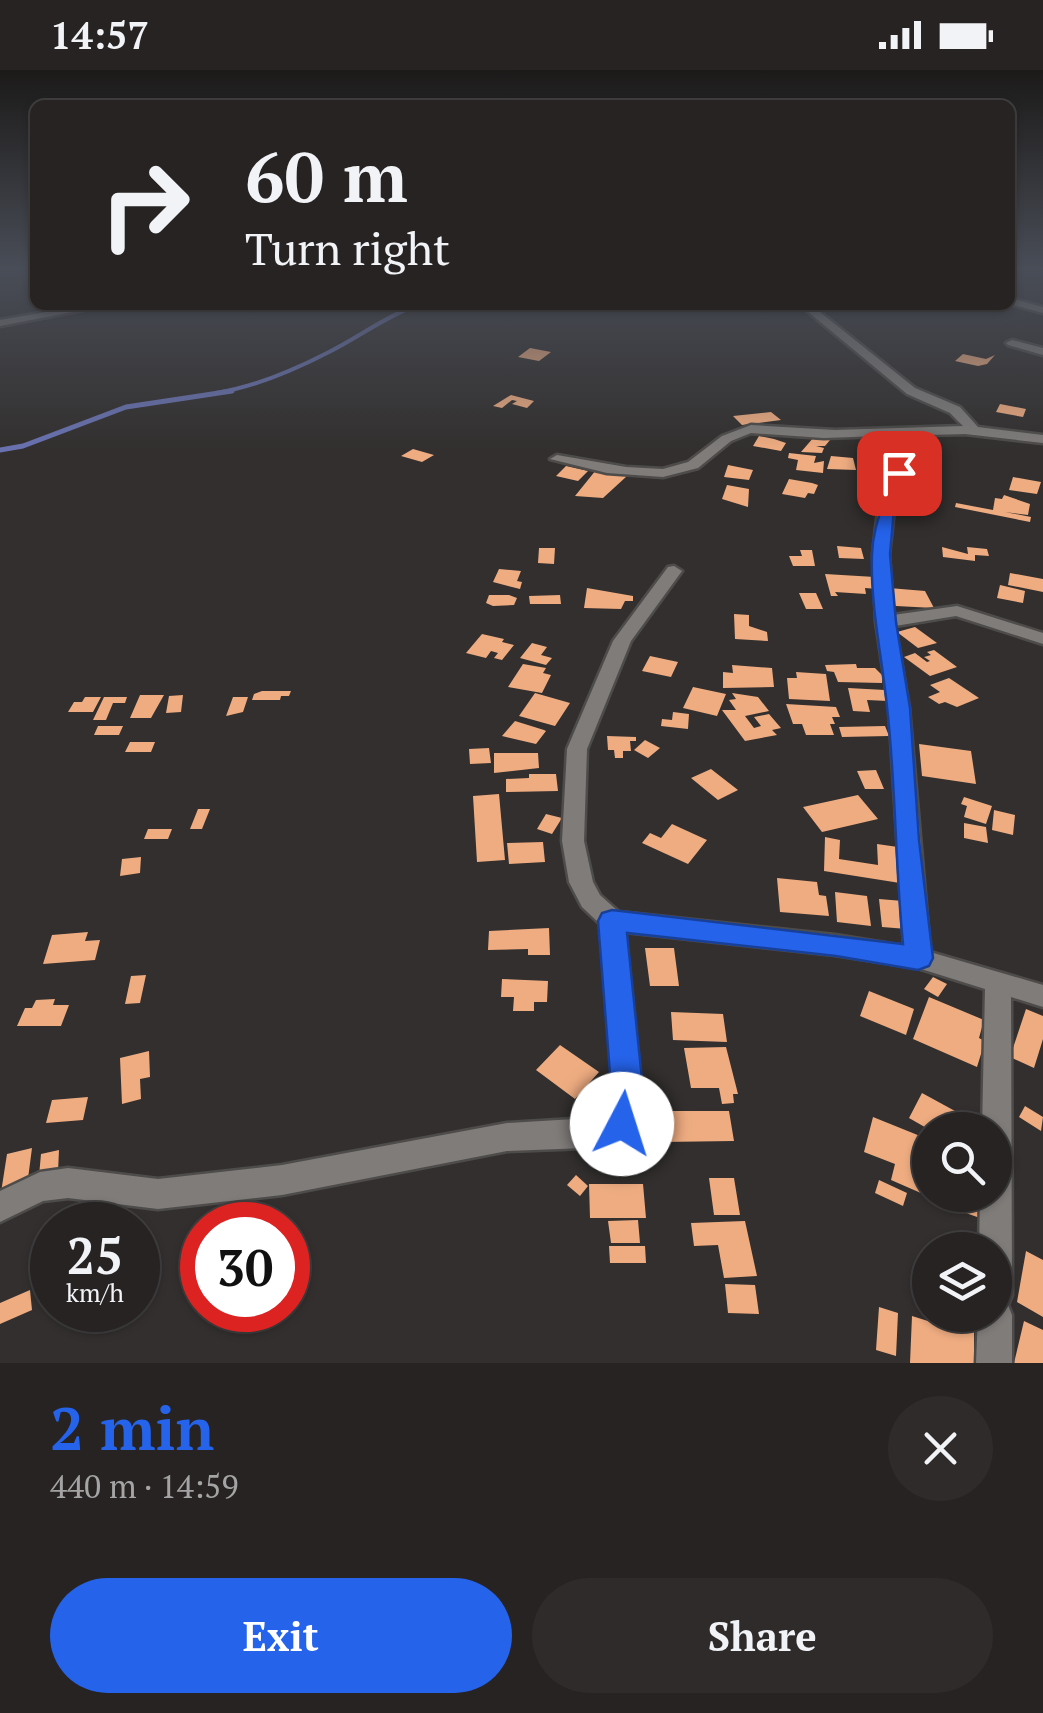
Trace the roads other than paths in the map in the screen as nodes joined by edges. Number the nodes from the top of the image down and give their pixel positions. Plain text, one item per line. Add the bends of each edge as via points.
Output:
1 (836, 330) edge
2 (1012, 344) dead end
3 (1043, 352) edge
4 (973, 429) junction
5 (884, 431) junction
6 (1041, 440) edge
7 (556, 459) dead end
8 (674, 571) dead end
9 (886, 622) junction
10 (1043, 639) edge
11 (612, 921) junction
12 (918, 958) junction
13 (998, 981) junction
14 (1043, 996) edge
15 (0, 1207) edge
16 (996, 1232) edge
17 (995, 1332) edge
18 (994, 1363) edge

1 - 4 street via 911,391 955,410
2 - 3 street
4 - 5 street
4 - 6 street
5 - 7 street via 748,430 675,471
5 - 9 street via 899,473 881,554
8 - 11 street via 622,642 577,749 576,854 591,901
9 - 10 street via 957,611
9 - 12 street
11 - 12 street
11 - 15 street via 628,1099 622,1124 610,1133 507,1137 282,1180 158,1194 68,1183 40,1187
12 - 13 street
13 - 14 street
13 - 16 street
17 - 18 street

